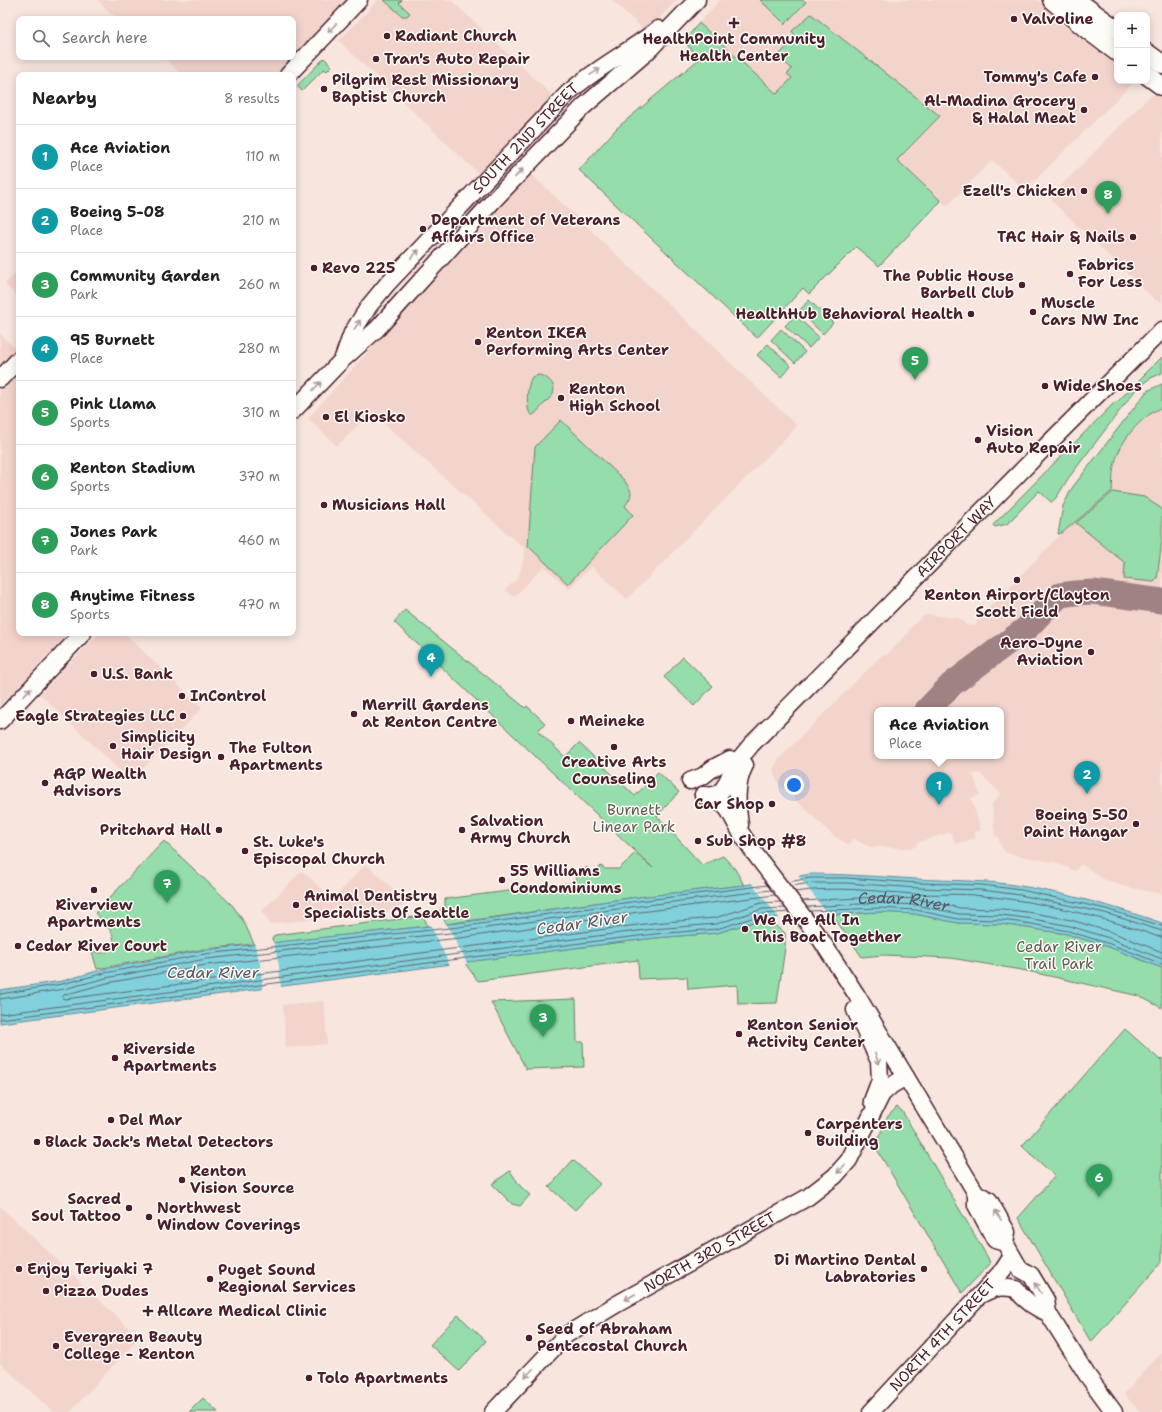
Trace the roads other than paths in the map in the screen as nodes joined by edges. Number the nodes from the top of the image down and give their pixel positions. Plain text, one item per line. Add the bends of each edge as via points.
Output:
1 (359, 0) edge
2 (696, 0) edge
3 (1052, 0) edge
4 (1076, 0) edge
5 (1114, 28) edge
6 (1114, 50) edge
7 (1150, 56) edge
8 (1162, 64) edge
9 (291, 72) edge
10 (1150, 77) edge
11 (1162, 86) edge
12 (1162, 330) edge
13 (341, 361) junction
14 (16, 362) edge
15 (0, 379) edge
16 (296, 408) edge
17 (80, 636) edge
18 (0, 721) edge
19 (752, 745) junction
20 (730, 759) junction
21 (690, 781) dead end
22 (714, 801) junction
23 (741, 833) junction
24 (826, 948) junction
25 (906, 1077) junction
26 (860, 1136) junction
27 (1012, 1256) junction
28 (979, 1295) junction
29 (1042, 1311) junction
30 (493, 1412) edge
31 (872, 1412) edge
32 (1114, 1412) edge

1 -> 9 main road
13 -> 2 main road, SOUTH 2ND STREET via 376,329 578,112 647,52
13 -> 2 main road, SOUTH 2ND STREET via 352,333 369,306 568,93
3 - 6 main road
4 - 5 main road
7 - 8 main road
10 - 11 main road
12 - 19 main road, AIRPORT WAY
16 -> 13 main road, SOUTH 2ND STREET
14 - 15 main road
18 -> 17 main road
19 - 20 main road via 740,750
19 - 22 main road via 734,767 724,788
19 - 23 main road via 737,790
20 - 21 main road
20 - 22 main road via 720,779
22 - 23 main road via 727,822
23 - 24 main road
24 - 25 main road
24 -> 26 main road via 879,1062 880,1080
25 - 26 main road, NORTH 3RD STREET via 882,1094
25 - 27 main road via 976,1194 989,1200 1007,1232
26 -> 30 main road, NORTH 3RD STREET via 849,1160 835,1176 808,1197 566,1335
27 - 28 main road, NORTH 4TH STREET via 1003,1270
27 - 29 main road via 1020,1282
28 - 29 main road via 995,1288 1016,1288 1022,1297
28 - 31 main road, NORTH 4TH STREET
29 - 32 main road

